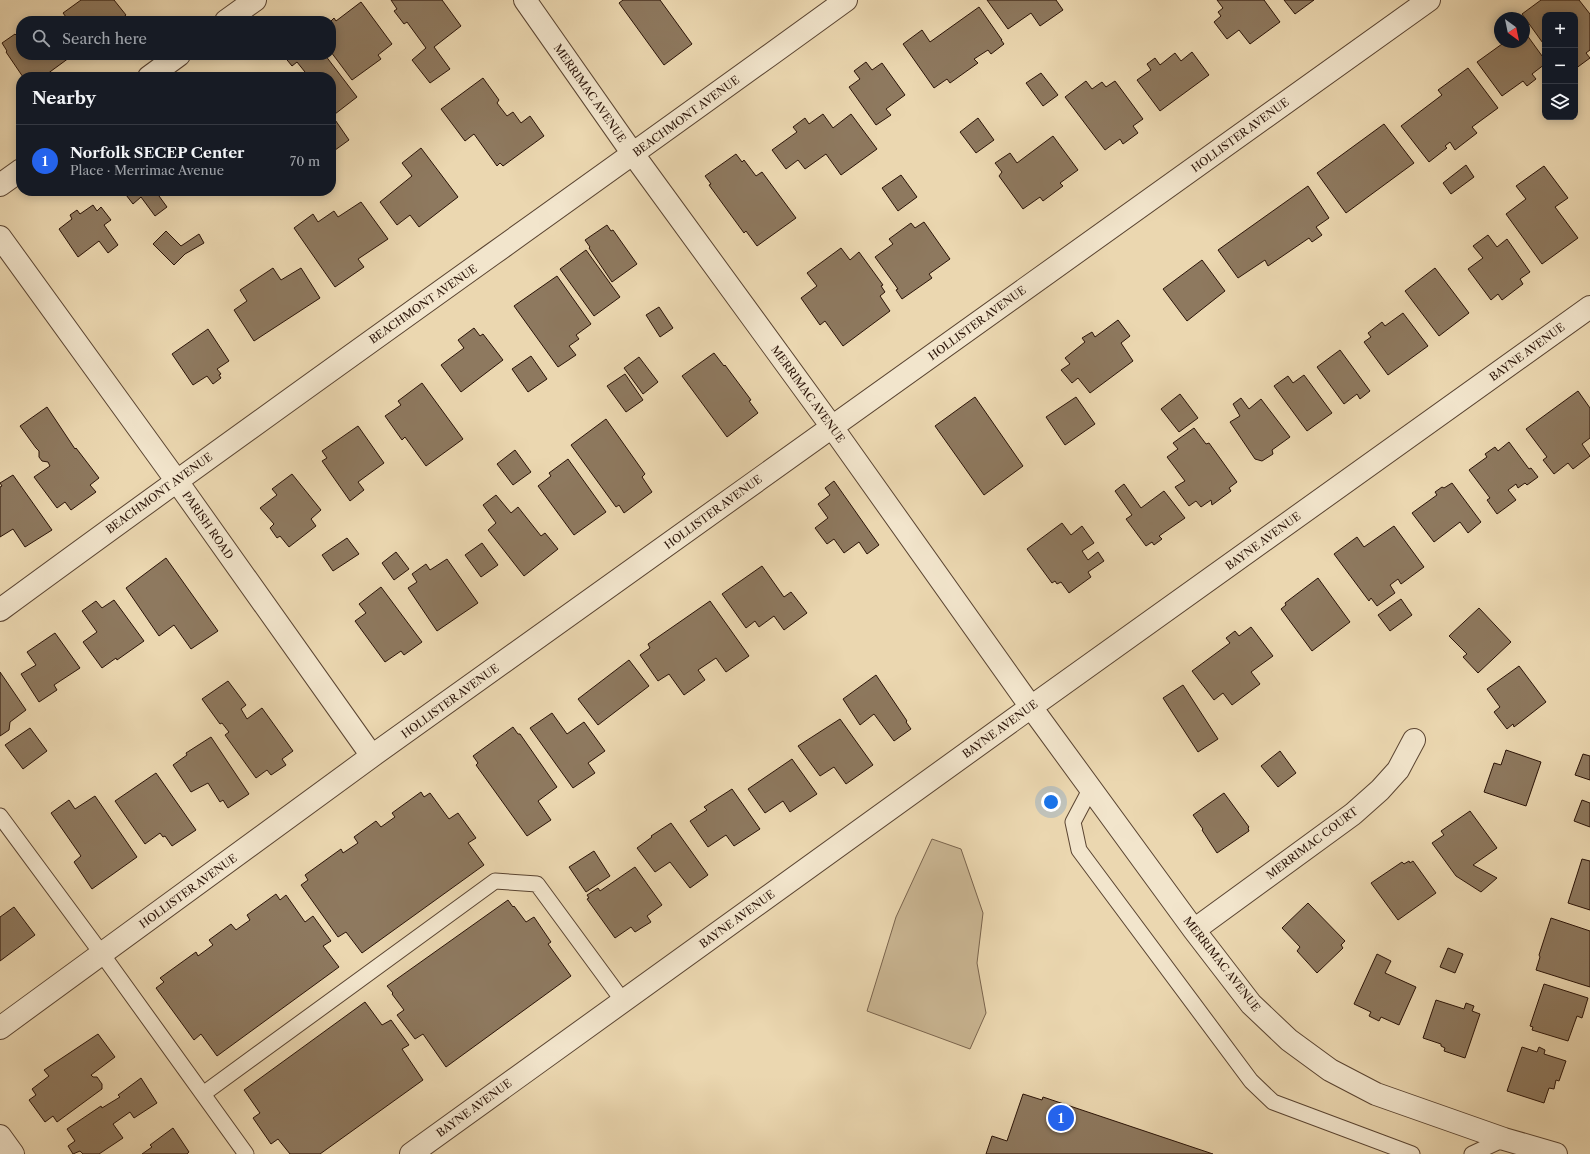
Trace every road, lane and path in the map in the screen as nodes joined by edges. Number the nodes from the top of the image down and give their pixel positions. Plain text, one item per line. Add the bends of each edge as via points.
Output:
1 (255, 0) edge
2 (525, 0) edge
3 (846, 0) edge
4 (1429, 0) edge
5 (233, 16) edge
6 (172, 60) edge
7 (156, 72) edge
8 (633, 154) junction
9 (16, 174) edge
10 (0, 185) edge
11 (0, 237) edge
12 (1590, 307) edge
13 (832, 427) junction
14 (176, 480) junction
15 (0, 610) edge
16 (1031, 707) junction
17 (1414, 740) dead end
18 (372, 756) junction
19 (1091, 788) junction
20 (0, 816) edge
21 (1194, 930) junction
22 (102, 954) junction
23 (623, 1002) junction
24 (0, 1028) edge
25 (203, 1094) junction
26 (0, 1136) edge
27 (1504, 1139) junction
28 (13, 1154) edge
29 (246, 1154) edge
30 (411, 1154) edge
31 (1412, 1154) edge
32 (1472, 1154) edge
33 (1556, 1154) edge

1 - 5 street
2 - 8 street, MERRIMAC AVENUE
3 - 8 street, BEACHMONT AVENUE
4 - 13 street, HOLLISTER AVENUE
6 - 7 street
8 - 13 street, MERRIMAC AVENUE
8 - 14 street, BEACHMONT AVENUE
9 - 10 street
11 - 14 street, PARISH ROAD
12 - 16 street, BAYNE AVENUE
13 - 16 street, MERRIMAC AVENUE
13 - 18 street, HOLLISTER AVENUE
14 - 15 street, BEACHMONT AVENUE
14 - 18 street, PARISH ROAD
16 - 19 street, MERRIMAC AVENUE
16 - 23 street, BAYNE AVENUE
17 - 21 street, MERRIMAC COURT via 1398,770 1353,814
18 - 22 street, HOLLISTER AVENUE
19 - 21 street, MERRIMAC AVENUE
19 - 31 lane via 1073,822 1079,850 1251,1082 1273,1102
20 - 22 lane
21 - 27 street, MERRIMAC AVENUE via 1251,1004 1289,1040 1330,1070 1376,1094
22 - 24 street, HOLLISTER AVENUE
22 - 25 lane
23 - 25 lane via 537,884 495,881
23 - 30 street, BAYNE AVENUE
25 - 29 lane
26 - 28 street
27 - 32 lane
27 - 33 street, MERRIMAC AVENUE

